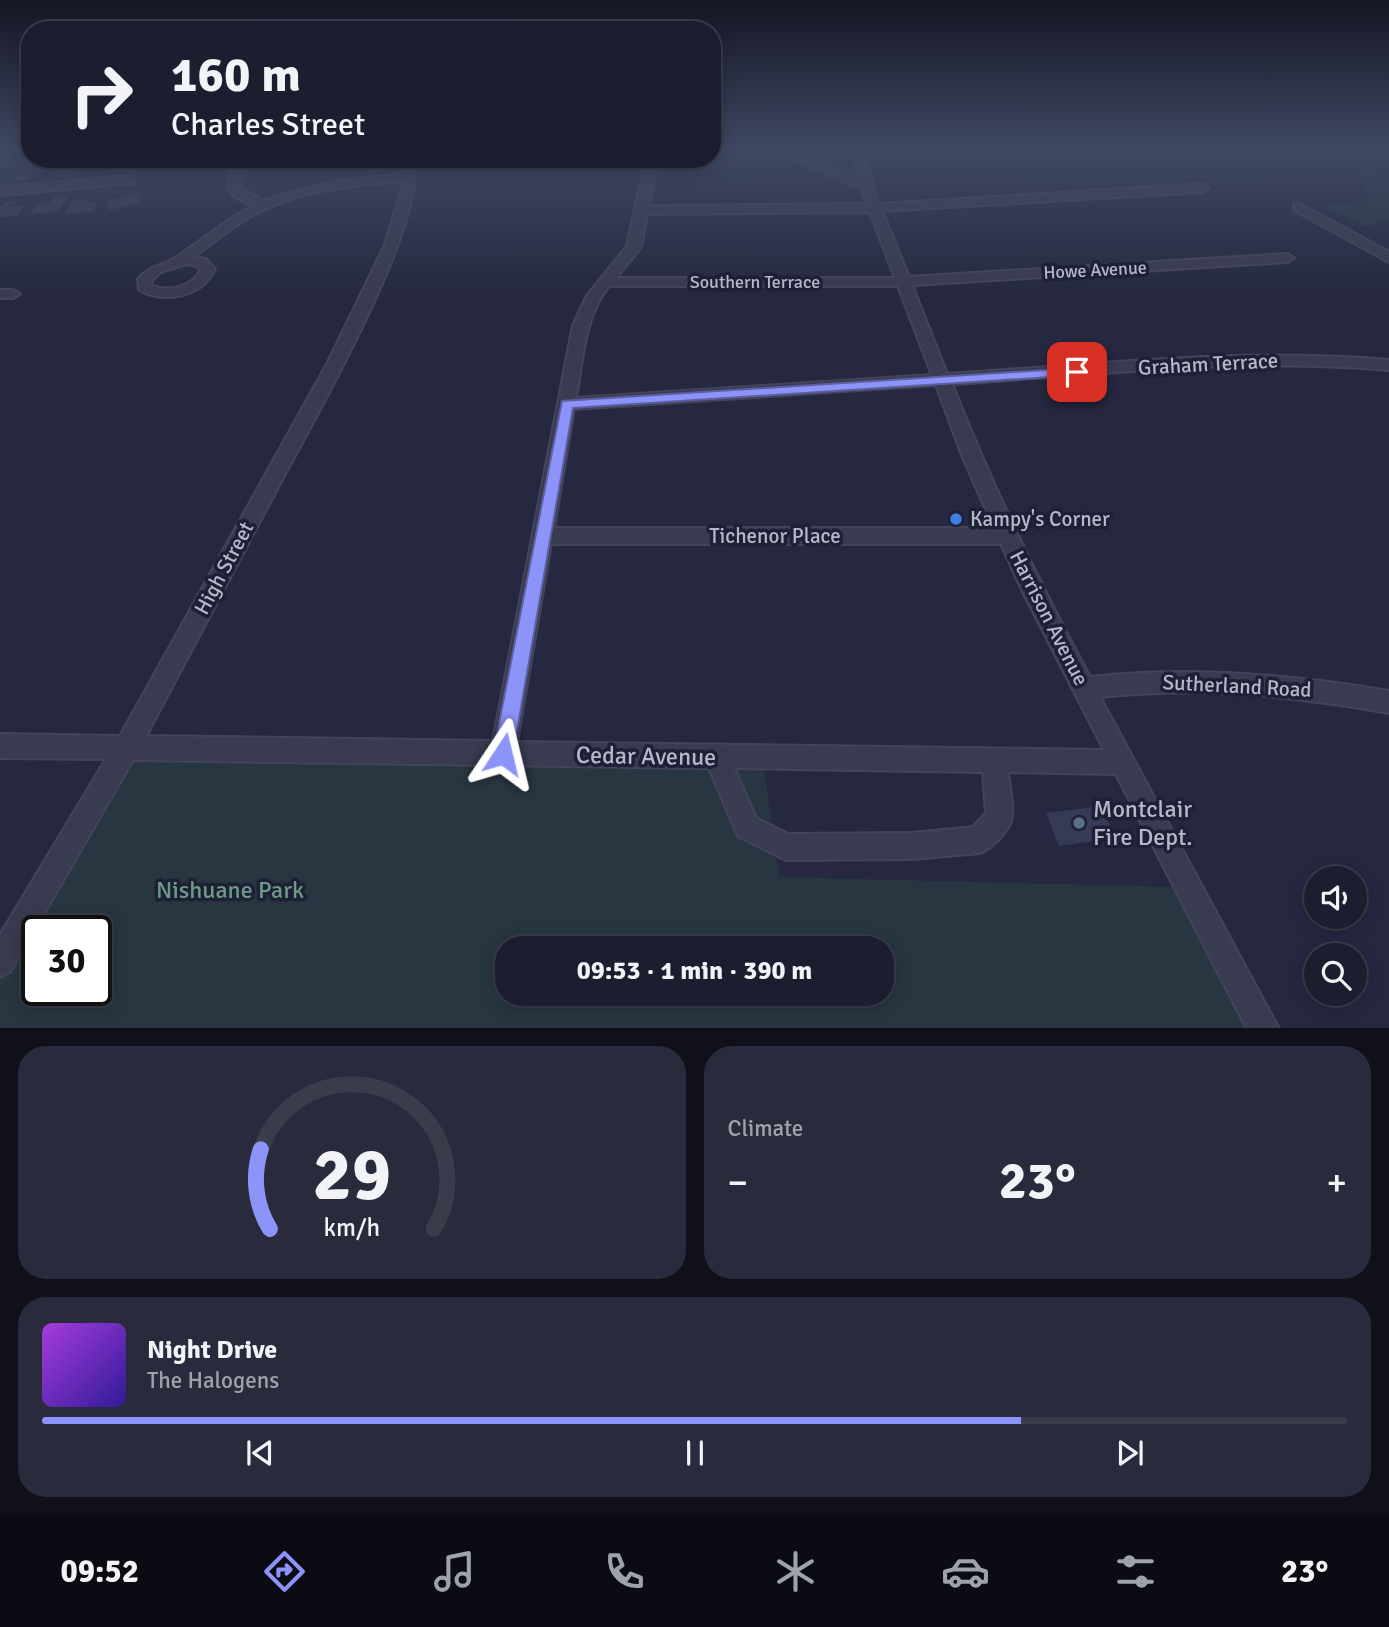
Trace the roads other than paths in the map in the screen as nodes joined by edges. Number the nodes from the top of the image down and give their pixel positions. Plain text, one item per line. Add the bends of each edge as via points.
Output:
1 (247, 198) edge
2 (294, 198) edge
3 (403, 198) edge
4 (645, 198) edge
5 (871, 198) edge
6 (1039, 198) edge
7 (263, 206) junction
8 (1298, 207) dead end
9 (875, 208) junction
10 (642, 211) junction
11 (1287, 258) dead end
12 (1389, 258) edge
13 (179, 261) dead end
14 (904, 281) junction
15 (607, 282) junction
16 (1389, 365) edge
17 (943, 382) junction
18 (567, 404) junction
19 (543, 536) junction
20 (1008, 536) junction
21 (1084, 688) junction
22 (1389, 702) edge
23 (0, 746) edge
24 (125, 750) junction
25 (503, 754) junction
26 (718, 757) junction
27 (995, 761) junction
28 (1123, 762) junction
29 (0, 962) edge
30 (1264, 1028) edge

1 - 7 street
2 - 7 street
3 - 24 street, High Street via 393,246 335,364
4 - 10 street
5 - 9 street, Harrison Avenue
6 - 9 street
7 - 13 street
8 - 12 street
9 - 10 street
9 - 14 street, Harrison Avenue
10 - 15 street via 634,247
11 - 14 street, Howe Avenue
14 - 15 street, Southern Terrace
14 - 17 street, Harrison Avenue
15 - 18 street via 593,297 581,324
16 - 17 street, Graham Terrace via 1266,359
17 - 18 street, Graham Terrace
17 - 20 street, Harrison Avenue
18 - 19 street
19 - 20 street, Tichenor Place
19 - 25 street
20 - 21 street, Harrison Avenue
21 - 22 street, Sutherland Road via 1150,681 1222,683 1308,688
21 - 28 street, Harrison Avenue
23 - 24 street, Cedar Avenue
24 - 25 street, Cedar Avenue
24 - 29 street, High Street
25 - 26 street, Cedar Avenue
26 - 27 street, Cedar Avenue
26 - 27 street via 747,827 786,847 912,846 980,840 999,817
27 - 28 street, Cedar Avenue
28 - 30 street, Harrison Avenue

